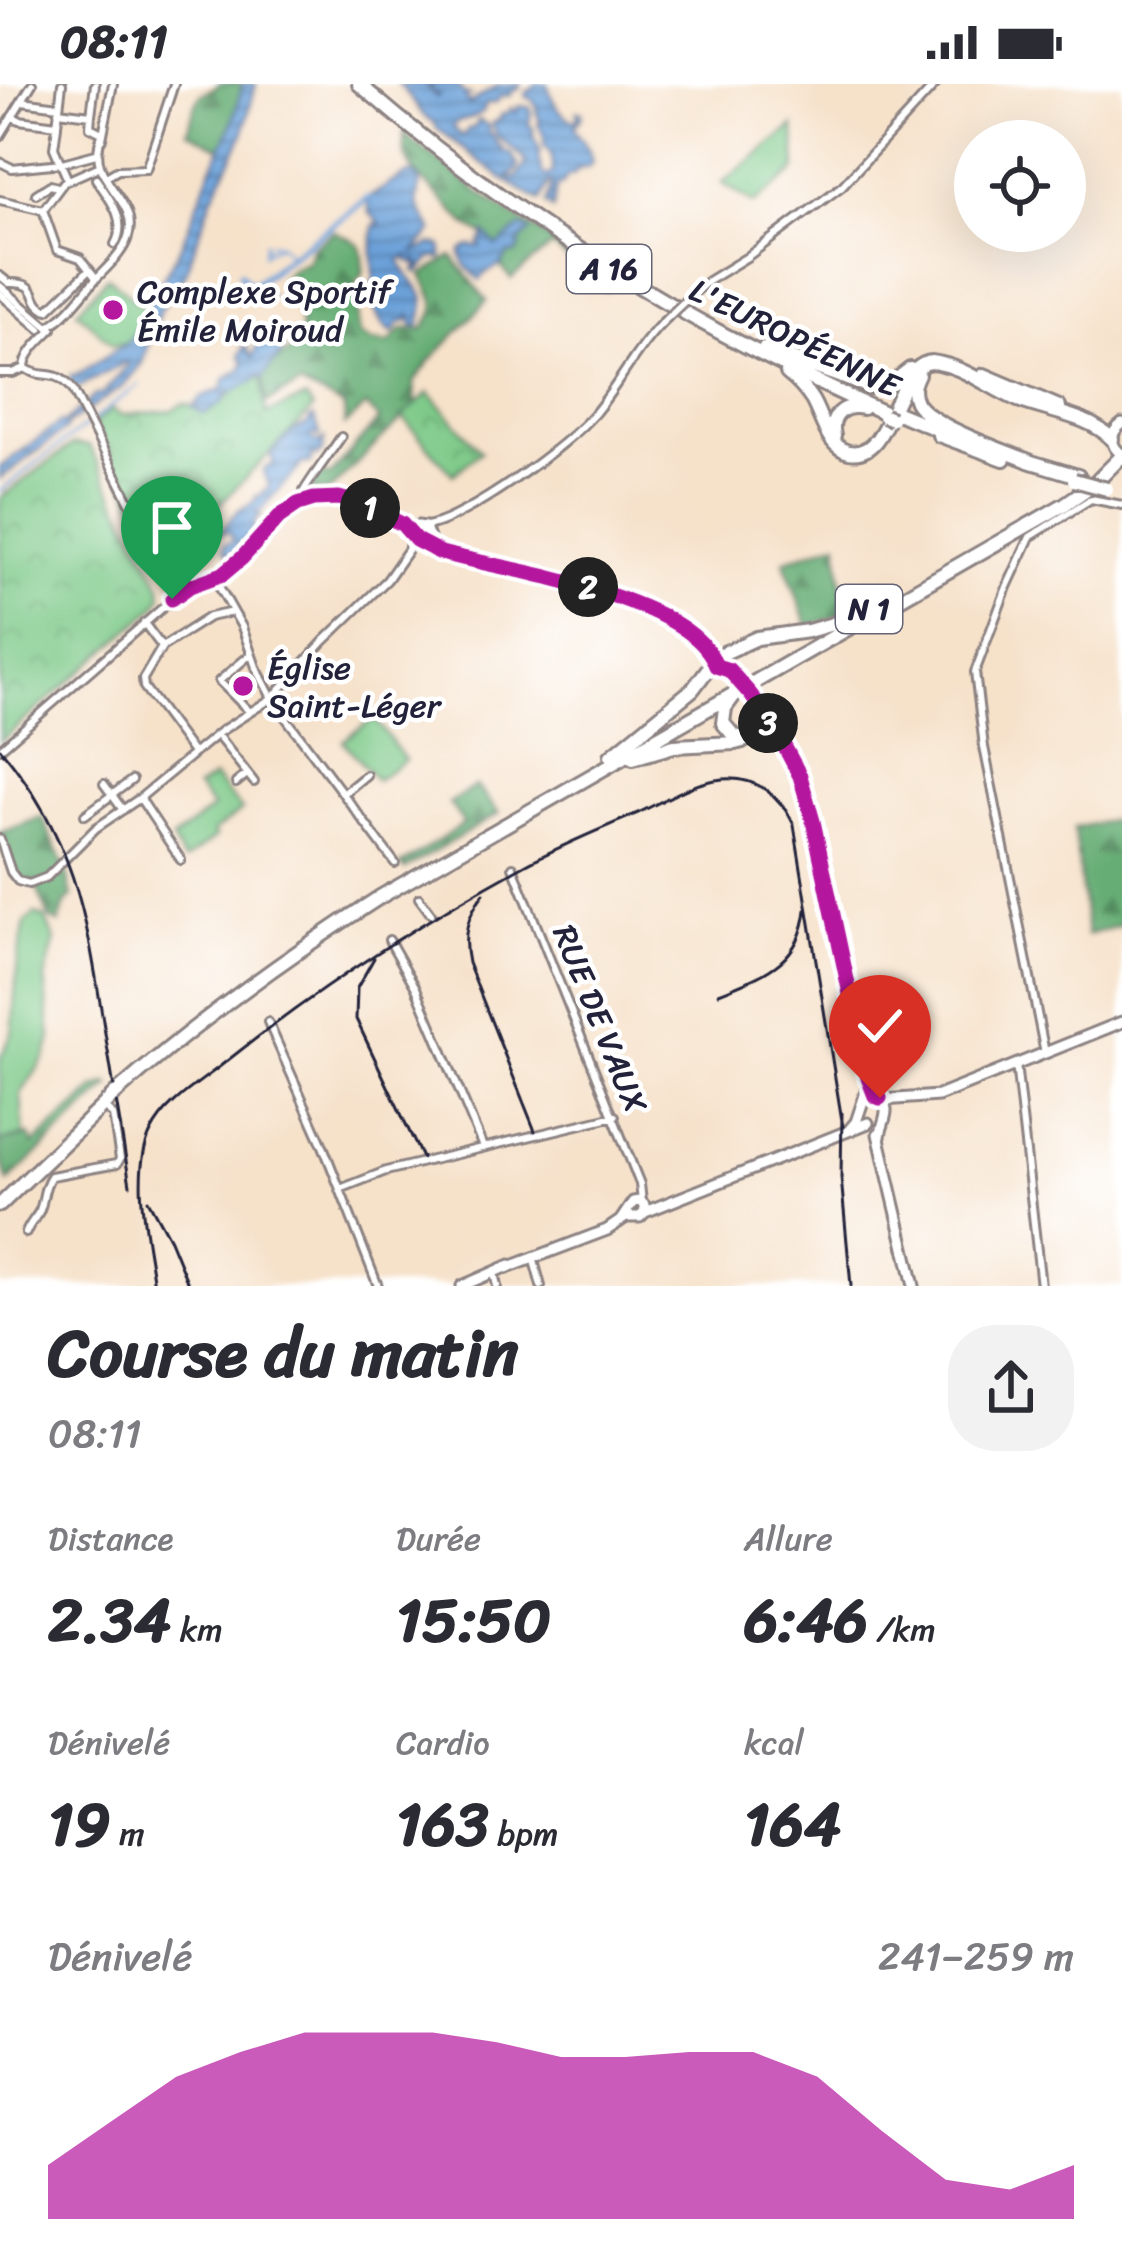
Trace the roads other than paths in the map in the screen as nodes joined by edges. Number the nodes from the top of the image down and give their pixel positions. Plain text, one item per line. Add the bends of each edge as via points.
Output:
1 (32, 84) edge
2 (62, 84) edge
3 (95, 84) edge
4 (113, 84) edge
5 (174, 84) edge
6 (363, 84) edge
7 (931, 86) edge
8 (22, 101) junction
9 (59, 108) junction
10 (91, 115) junction
11 (12, 116) junction
12 (57, 125) junction
13 (102, 134) junction
14 (0, 136) edge
15 (98, 161) junction
16 (0, 162) edge
17 (60, 163) junction
18 (101, 178) junction
19 (68, 180) junction
20 (58, 187) junction
21 (111, 193) junction
22 (36, 194) dead end
23 (0, 200) edge
24 (43, 210) junction
25 (115, 244) dead end
26 (88, 271) junction
27 (0, 276) edge
28 (97, 278) junction
29 (0, 290) edge
30 (44, 332) junction
31 (739, 338) junction
32 (763, 356) junction
33 (916, 364) junction
34 (946, 365) junction
35 (25, 368) junction
36 (0, 373) edge
37 (889, 414) junction
38 (341, 437) dead end
39 (1118, 441) edge
40 (1034, 463) junction
41 (1076, 478) junction
42 (1115, 488) edge
43 (306, 501) junction
44 (1122, 505) edge
45 (422, 533) junction
46 (211, 579) junction
47 (172, 593) junction
48 (885, 600) junction
49 (233, 612) junction
50 (144, 623) junction
51 (163, 647) junction
52 (251, 654) junction
53 (720, 659) junction
54 (746, 685) junction
55 (272, 698) junction
56 (250, 712) junction
57 (773, 727) junction
58 (217, 735) junction
59 (0, 748) edge
60 (194, 753) junction
61 (611, 756) junction
62 (598, 771) junction
63 (247, 774) junction
64 (367, 775) dead end
65 (132, 779) dead end
66 (254, 782) dead end
67 (236, 783) dead end
68 (104, 784) dead end
69 (112, 794) junction
70 (343, 794) junction
71 (140, 798) junction
72 (123, 810) junction
73 (85, 815) dead end
74 (0, 839) edge
75 (181, 860) dead end
76 (0, 861) edge
77 (394, 863) dead end
78 (9, 866) junction
79 (513, 866) dead end
80 (419, 898) dead end
81 (431, 914) dead end
82 (389, 940) dead end
83 (268, 1022) dead end
84 (1122, 1022) edge
85 (1045, 1053) junction
86 (1016, 1064) junction
87 (112, 1095) junction
88 (876, 1110) junction
89 (614, 1116) junction
90 (846, 1132) junction
91 (483, 1147) junction
92 (340, 1190) junction
93 (0, 1201) edge
94 (636, 1208) junction
95 (26, 1233) dead end
96 (530, 1259) junction
97 (494, 1273) junction
98 (378, 1286) edge
99 (462, 1286) edge
100 (497, 1286) edge
101 (541, 1286) edge
102 (914, 1286) edge
103 (1041, 1286) edge

1 - 8 street
2 - 9 street
3 - 10 street
4 - 13 street
5 - 18 street via 146,170
6 - 31 highway, L'EUROPÉENNE / A 16 via 564,235
6 - 32 highway, L'EUROPÉENNE / A 16 via 550,231
7 - 45 street, bridge via 842,185 667,317 580,428
8 - 9 street
8 - 11 street
9 - 10 street
9 - 12 street
10 - 13 street via 90,127
11 - 12 street
11 - 14 street
12 - 17 street
13 - 15 street
15 - 17 street
15 - 18 street
15 - 19 street
16 - 17 street
17 - 19 street
18 - 21 street
19 - 20 street
20 - 22 street
20 - 24 street
21 - 25 street via 120,220
21 - 28 street via 128,214 129,236
23 - 24 street
24 - 26 street via 58,252 80,258
26 - 27 street via 48,310 28,285
26 - 28 street
28 - 30 street
29 - 30 street
30 - 35 street
31 - 33 highway via 870,387 891,385
31 - 37 highway, L'EUROPÉENNE / A 16
32 - 34 highway via 805,390 837,446 854,452 875,441 916,369
32 - 37 highway, L'EUROPÉENNE / A 16
33 - 37 highway via 869,442 848,448 833,434 844,409 859,407
33 - 39 highway via 945,359
34 - 39 highway
34 - 40 highway via 917,375 920,407
35 - 36 street
35 - 47 street via 55,374 73,390
37 - 40 highway, L'EUROPÉENNE / A 16
37 - 41 highway, L'EUROPÉENNE / A 16
38 - 43 street via 306,487
39 - 48 highway, N 1 via 1080,488
39 - 54 highway, N 1 via 1095,483 1064,504
40 - 41 highway, L'EUROPÉENNE / A 16
41 - 42 highway, L'EUROPÉENNE / A 16, bridge
43 - 45 street via 346,499
43 - 46 street
44 - 85 street via 1091,499 1030,537 975,673
45 - 53 main road via 435,550 617,596
45 - 55 street
46 - 47 street
46 - 49 street
47 - 50 street
48 - 53 highway via 808,631 757,638
48 - 61 highway, N 1
49 - 51 street via 209,617
49 - 52 street
50 - 51 street
50 - 59 street
51 - 60 street via 143,687
52 - 55 street
52 - 56 street via 219,681
53 - 54 main road
53 - 61 highway
54 - 57 main road
54 - 57 highway via 724,712 729,733 742,738
54 - 62 highway, N 1
55 - 56 street
55 - 70 street
56 - 58 street
57 - 62 highway via 742,742 663,749
57 - 88 main road via 813,821
58 - 60 street
58 - 63 street
60 - 71 street
61 - 87 highway, N 1 via 346,911 237,987
62 - 87 highway, N 1 via 296,952
63 - 66 street
63 - 67 street
64 - 70 street
65 - 69 street
68 - 69 street
69 - 72 street
69 - 73 street
70 - 77 street
71 - 72 street
71 - 75 street
72 - 78 street via 34,884 15,879
74 - 78 street
76 - 78 street
79 - 89 street, RUE DE VAUX
80 - 81 street
82 - 91 street
83 - 92 street
84 - 85 main road
85 - 86 main road
86 - 88 main road via 938,1096
86 - 103 street
87 - 93 highway, N 1
87 - 95 street via 120,1160 50,1176
88 - 90 main road
88 - 90 main road via 860,1104
88 - 102 main road
89 - 91 street
89 - 94 street, RUE DE VAUX via 640,1184
90 - 94 main road via 665,1205
91 - 92 street
92 - 98 street
94 - 96 main road
96 - 97 main road
96 - 101 street
97 - 99 main road
97 - 100 street

